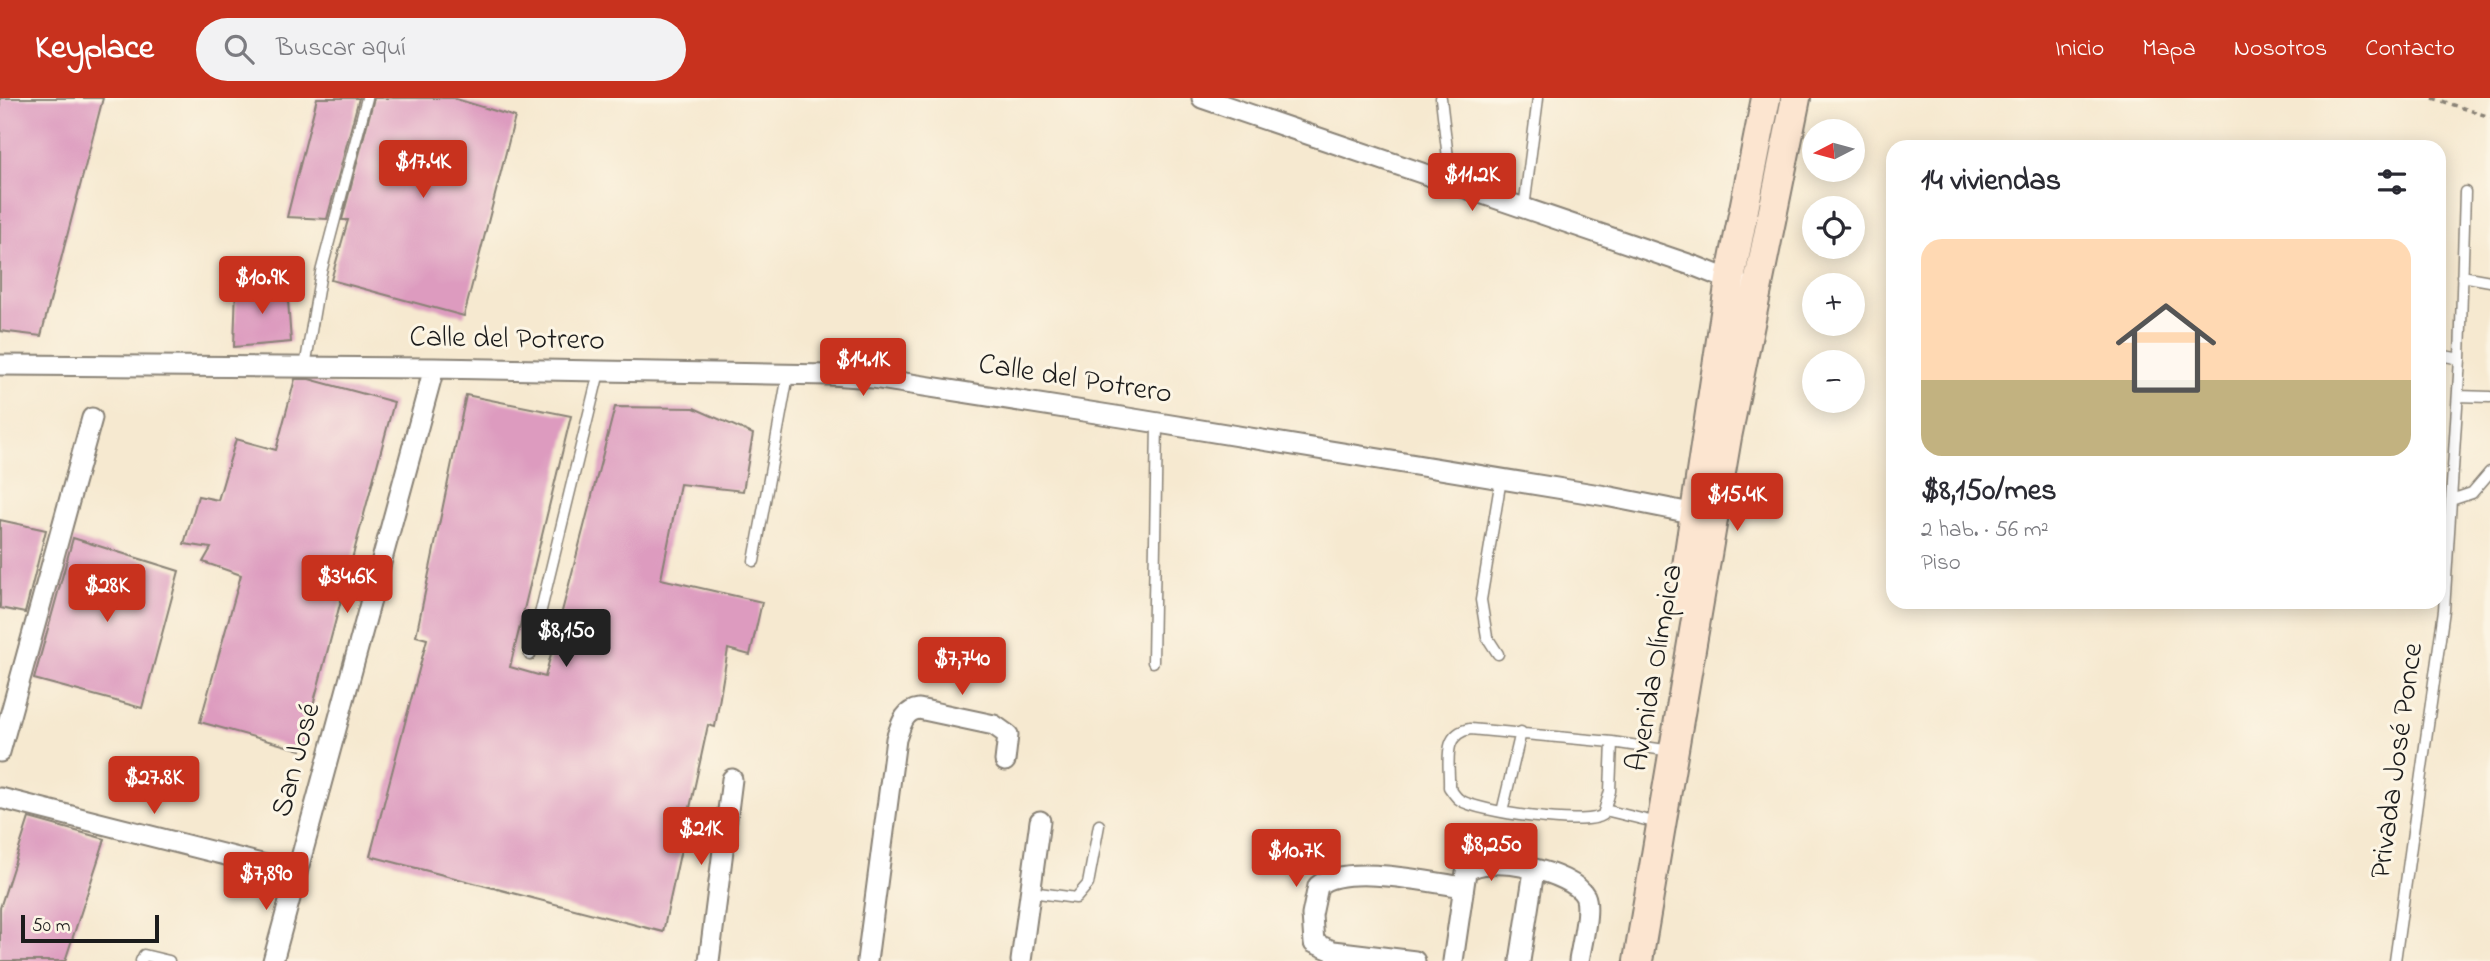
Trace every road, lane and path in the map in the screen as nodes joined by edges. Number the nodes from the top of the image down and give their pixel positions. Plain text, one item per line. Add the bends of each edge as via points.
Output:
1 (367, 98) edge
2 (1202, 98) edge
3 (1441, 98) edge
4 (1538, 98) edge
5 (1766, 98) edge
6 (1796, 98) edge
7 (2433, 98) edge
8 (2490, 117) edge
9 (1451, 185) junction
10 (2465, 192) dead end
11 (1524, 208) junction
12 (2462, 276) junction
13 (1730, 280) junction
14 (2490, 281) edge
15 (1757, 293) junction
16 (2446, 356) edge
17 (2460, 359) junction
18 (0, 365) edge
19 (305, 367) junction
20 (434, 368) junction
21 (599, 372) junction
22 (788, 374) junction
23 (2458, 396) junction
24 (2490, 397) edge
25 (92, 418) dead end
26 (1157, 423) junction
27 (2490, 472) edge
28 (1501, 479) junction
29 (2452, 500) junction
30 (1705, 516) junction
31 (754, 561) dead end
32 (2446, 582) edge
33 (2444, 609) edge
34 (1498, 654) dead end
35 (530, 655) dead end
36 (1153, 662) dead end
37 (1521, 732) junction
38 (1612, 742) junction
39 (1667, 750) junction
40 (0, 752) edge
41 (1006, 761) dead end
42 (732, 779) dead end
43 (0, 798) edge
44 (1605, 810) junction
45 (1502, 812) junction
46 (1040, 821) dead end
47 (1655, 822) junction
48 (1099, 825) dead end
49 (1534, 871) junction
50 (298, 873) junction
51 (1463, 887) junction
52 (1031, 892) junction
53 (141, 961) edge
54 (169, 961) edge
55 (273, 961) edge
56 (709, 961) edge
57 (867, 961) edge
58 (1021, 961) edge
59 (1415, 961) edge
60 (1452, 961) edge
61 (1520, 961) edge
62 (1579, 961) edge
63 (1626, 961) edge
64 (1638, 961) edge
65 (2395, 961) edge

1 - 19 lane via 321,272
2 - 9 street
3 - 9 lane
4 - 11 lane
5 - 13 street, Avenida Olímpica
6 - 15 street, Avenida Olímpica
7 - 8 path
9 - 11 street
10 - 12 lane, Privada José Ponce
11 - 13 street
12 - 14 lane
12 - 17 lane, Privada José Ponce
13 - 15 street
13 - 30 street, Avenida Olímpica
15 - 30 street, Avenida Olímpica
16 - 17 lane
17 - 23 lane, Privada José Ponce
18 - 19 street, Calle del Potrero
19 - 20 street, Calle del Potrero
20 - 21 street, Calle del Potrero
20 - 50 street, San José
21 - 22 street, Calle del Potrero
21 - 35 lane
22 - 26 street, Calle del Potrero via 873,378
22 - 31 lane
23 - 24 lane
23 - 29 lane, Privada José Ponce
25 - 40 street
26 - 28 street, Calle del Potrero
26 - 36 lane
27 - 29 lane via 2472,493
28 - 30 street, Calle del Potrero
28 - 34 lane via 1481,600 1487,637
29 - 32 lane, Privada José Ponce
30 - 39 street, Avenida Olímpica
33 - 65 lane, Privada José Ponce
37 - 38 lane
37 - 45 lane
37 - 45 lane via 1470,729 1457,731 1451,738 1449,788 1460,800
38 - 39 lane
38 - 44 lane
39 - 47 street, Avenida Olímpica
41 - 57 street via 1008,735 1002,728 919,709 904,718 896,739
42 - 56 street
43 - 50 street
44 - 45 lane via 1600,818 1585,819
44 - 47 lane
46 - 52 street
47 - 63 street, Avenida Olímpica
47 - 64 street, Avenida Olímpica
48 - 52 lane via 1083,892 1076,898
49 - 51 street via 1520,865 1484,863 1466,872
49 - 61 street
49 - 62 street via 1570,882 1585,896
50 - 55 street, San José
51 - 59 street via 1353,876 1331,877 1318,886 1312,915 1314,943 1333,951
51 - 60 street
52 - 58 street
53 - 54 lane via 144,955

